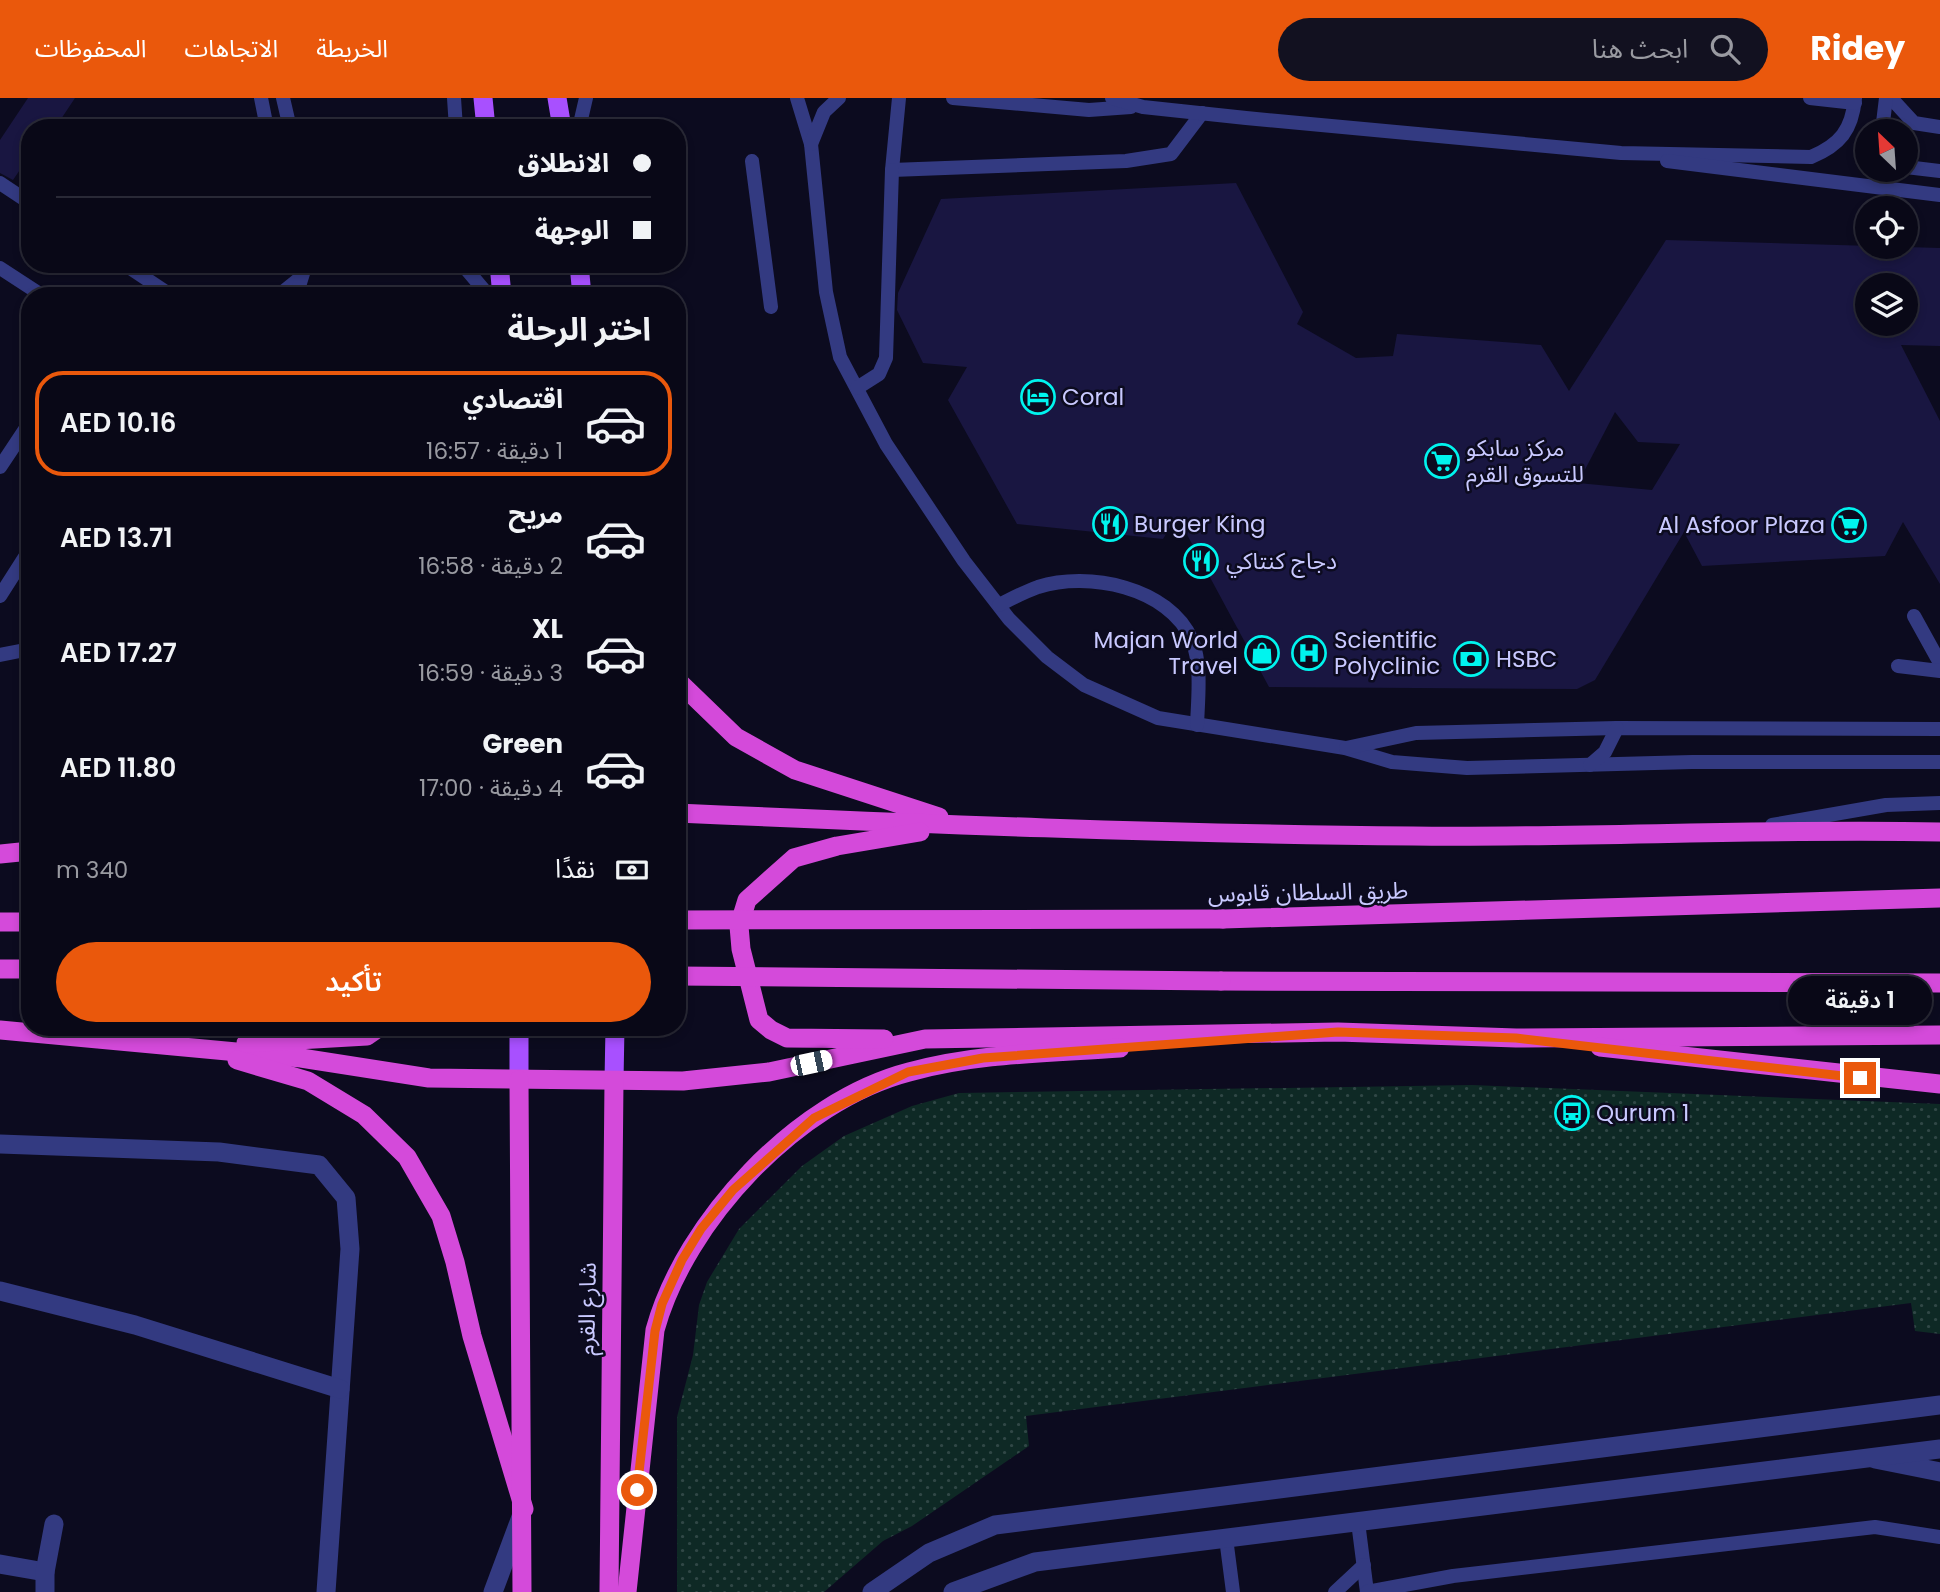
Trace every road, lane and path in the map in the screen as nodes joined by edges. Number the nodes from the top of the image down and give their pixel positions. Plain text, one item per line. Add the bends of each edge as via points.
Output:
1 (261, 98) edge
2 (283, 98) edge
3 (454, 98) edge
4 (483, 98) edge
5 (557, 98) edge
6 (586, 98) edge
7 (797, 98) edge
8 (839, 98) edge
9 (899, 98) edge
10 (953, 98) edge
11 (1112, 98) edge
12 (1810, 98) edge
13 (1889, 98) edge
14 (1855, 101) edge
15 (1143, 107) junction
16 (1202, 113) junction
17 (265, 119) edge
18 (288, 119) edge
19 (455, 119) edge
20 (485, 119) edge
21 (560, 119) edge
22 (581, 119) edge
23 (1885, 119) edge
24 (1940, 127) edge
25 (811, 144) junction
26 (1621, 153) junction
27 (752, 161) dead end
28 (1918, 168) edge
29 (891, 170) junction
30 (1940, 171) edge
31 (0, 183) edge
32 (1940, 195) edge
33 (21, 197) edge
34 (0, 268) edge
35 (138, 273) edge
36 (302, 273) edge
37 (470, 273) edge
38 (299, 279) junction
39 (29, 287) edge
40 (158, 287) edge
41 (289, 287) edge
42 (298, 287) edge
43 (481, 287) edge
44 (771, 307) dead end
45 (857, 388) junction
46 (21, 436) edge
47 (0, 467) edge
48 (21, 563) edge
49 (0, 596) edge
50 (999, 605) junction
51 (1914, 616) dead end
52 (21, 651) edge
53 (0, 655) edge
54 (1940, 663) edge
55 (1898, 666) dead end
56 (1940, 670) edge
57 (686, 689) edge
58 (1197, 725) junction
59 (1617, 728) junction
60 (1940, 729) edge
61 (1345, 748) junction
62 (1940, 762) edge
63 (1590, 765) junction
64 (1940, 803) edge
65 (686, 813) edge
66 (963, 825) junction
67 (1940, 832) edge
68 (1720, 834) junction
69 (21, 851) edge
70 (0, 854) edge
71 (1940, 898) edge
72 (686, 920) edge
73 (0, 922) edge
74 (21, 922) edge
75 (0, 969) edge
76 (21, 969) edge
77 (686, 976) edge
78 (1940, 983) edge
79 (0, 1030) edge
80 (21, 1032) edge
81 (1338, 1032) junction
82 (1940, 1035) edge
83 (71, 1036) edge
84 (367, 1036) edge
85 (519, 1036) edge
86 (615, 1036) edge
87 (1516, 1038) junction
88 (925, 1039) junction
89 (189, 1046) junction
90 (519, 1080) junction
91 (614, 1081) junction
92 (1940, 1084) edge
93 (0, 1144) edge
94 (0, 1291) edge
95 (340, 1389) junction
96 (1940, 1405) edge
97 (1940, 1449) edge
98 (1867, 1458) junction
99 (1940, 1472) edge
100 (524, 1509) junction
101 (1358, 1522) junction
102 (54, 1524) dead end
103 (1940, 1537) edge
104 (1226, 1538) junction
105 (0, 1564) edge
106 (1364, 1565) junction
107 (45, 1582) edge
108 (326, 1592) edge
109 (493, 1592) edge
110 (523, 1592) edge
111 (609, 1592) edge
112 (627, 1592) edge
113 (872, 1592) edge
114 (953, 1592) edge
115 (1233, 1592) edge
116 (1335, 1592) edge
117 (1367, 1592) edge

1 - 17 lane
2 - 18 lane
3 - 19 lane
4 - 20 main road
5 - 21 main road
6 - 22 lane
7 - 25 lane
8 - 25 lane via 824,112
9 - 29 lane
10 - 15 lane via 1089,110
11 - 15 lane
12 - 14 lane
13 - 23 lane
13 - 24 lane via 1914,123
14 - 26 lane via 1853,118 1833,148 1811,157
15 - 16 lane
16 - 26 lane
16 - 29 lane via 1171,155 1126,161
25 - 45 lane via 826,292 840,356
26 - 32 lane via 1713,169
27 - 44 lane
28 - 30 lane
29 - 45 lane via 886,358 879,374
31 - 33 lane
34 - 39 lane
35 - 40 lane
36 - 38 lane
37 - 43 lane
38 - 41 lane
38 - 42 lane
45 - 50 lane via 886,444
46 - 47 lane
48 - 49 lane
50 - 58 lane via 1047,657 1084,685 1158,718
50 - 58 lane via 1038,587 1079,581 1118,586 1150,597 1180,621 1193,642 1198,673
51 - 54 lane
52 - 53 lane
55 - 56 lane
57 - 66 highway via 736,737 795,770
58 - 61 lane
59 - 60 lane
59 - 61 lane via 1416,733
59 - 63 lane via 1605,752
61 - 63 lane via 1392,762 1467,768
62 - 63 lane
64 - 68 lane via 1886,805
65 - 66 highway
66 - 68 highway via 1413,836
66 - 88 highway via 837,846 794,858 747,900 739,926 759,1020 771,1030 787,1038
67 - 68 highway
69 - 70 highway
71 - 72 highway, طريق السلطان قابوس, bridge via 1223,919
73 - 74 highway
75 - 76 highway
77 - 78 highway, bridge
79 - 80 highway
81 - 87 highway
81 - 88 highway
81 - 112 highway via 983,1058 908,1072 814,1118 733,1190 709,1219 682,1260 662,1304 650,1363
82 - 87 highway
83 - 89 highway
84 - 89 highway
85 - 90 main road
86 - 91 main road, شارع القرم
87 - 92 highway
88 - 91 highway via 769,1072 683,1081
89 - 90 highway via 429,1078
89 - 100 highway via 308,1081 364,1115 407,1157 440,1216
90 - 91 highway
90 - 100 highway
91 - 111 highway, شارع القرم
93 - 95 street via 219,1152 319,1165 346,1198 350,1249
94 - 95 street via 135,1325
95 - 108 street
96 - 113 street via 995,1525 929,1553
97 - 98 street
98 - 99 street
98 - 101 street
100 - 109 street
100 - 110 highway
101 - 104 street
101 - 106 lane
102 - 107 street
103 - 117 lane via 1875,1527 1453,1576
104 - 114 street via 1035,1562
104 - 115 lane
105 - 107 street
106 - 116 lane
106 - 117 lane

